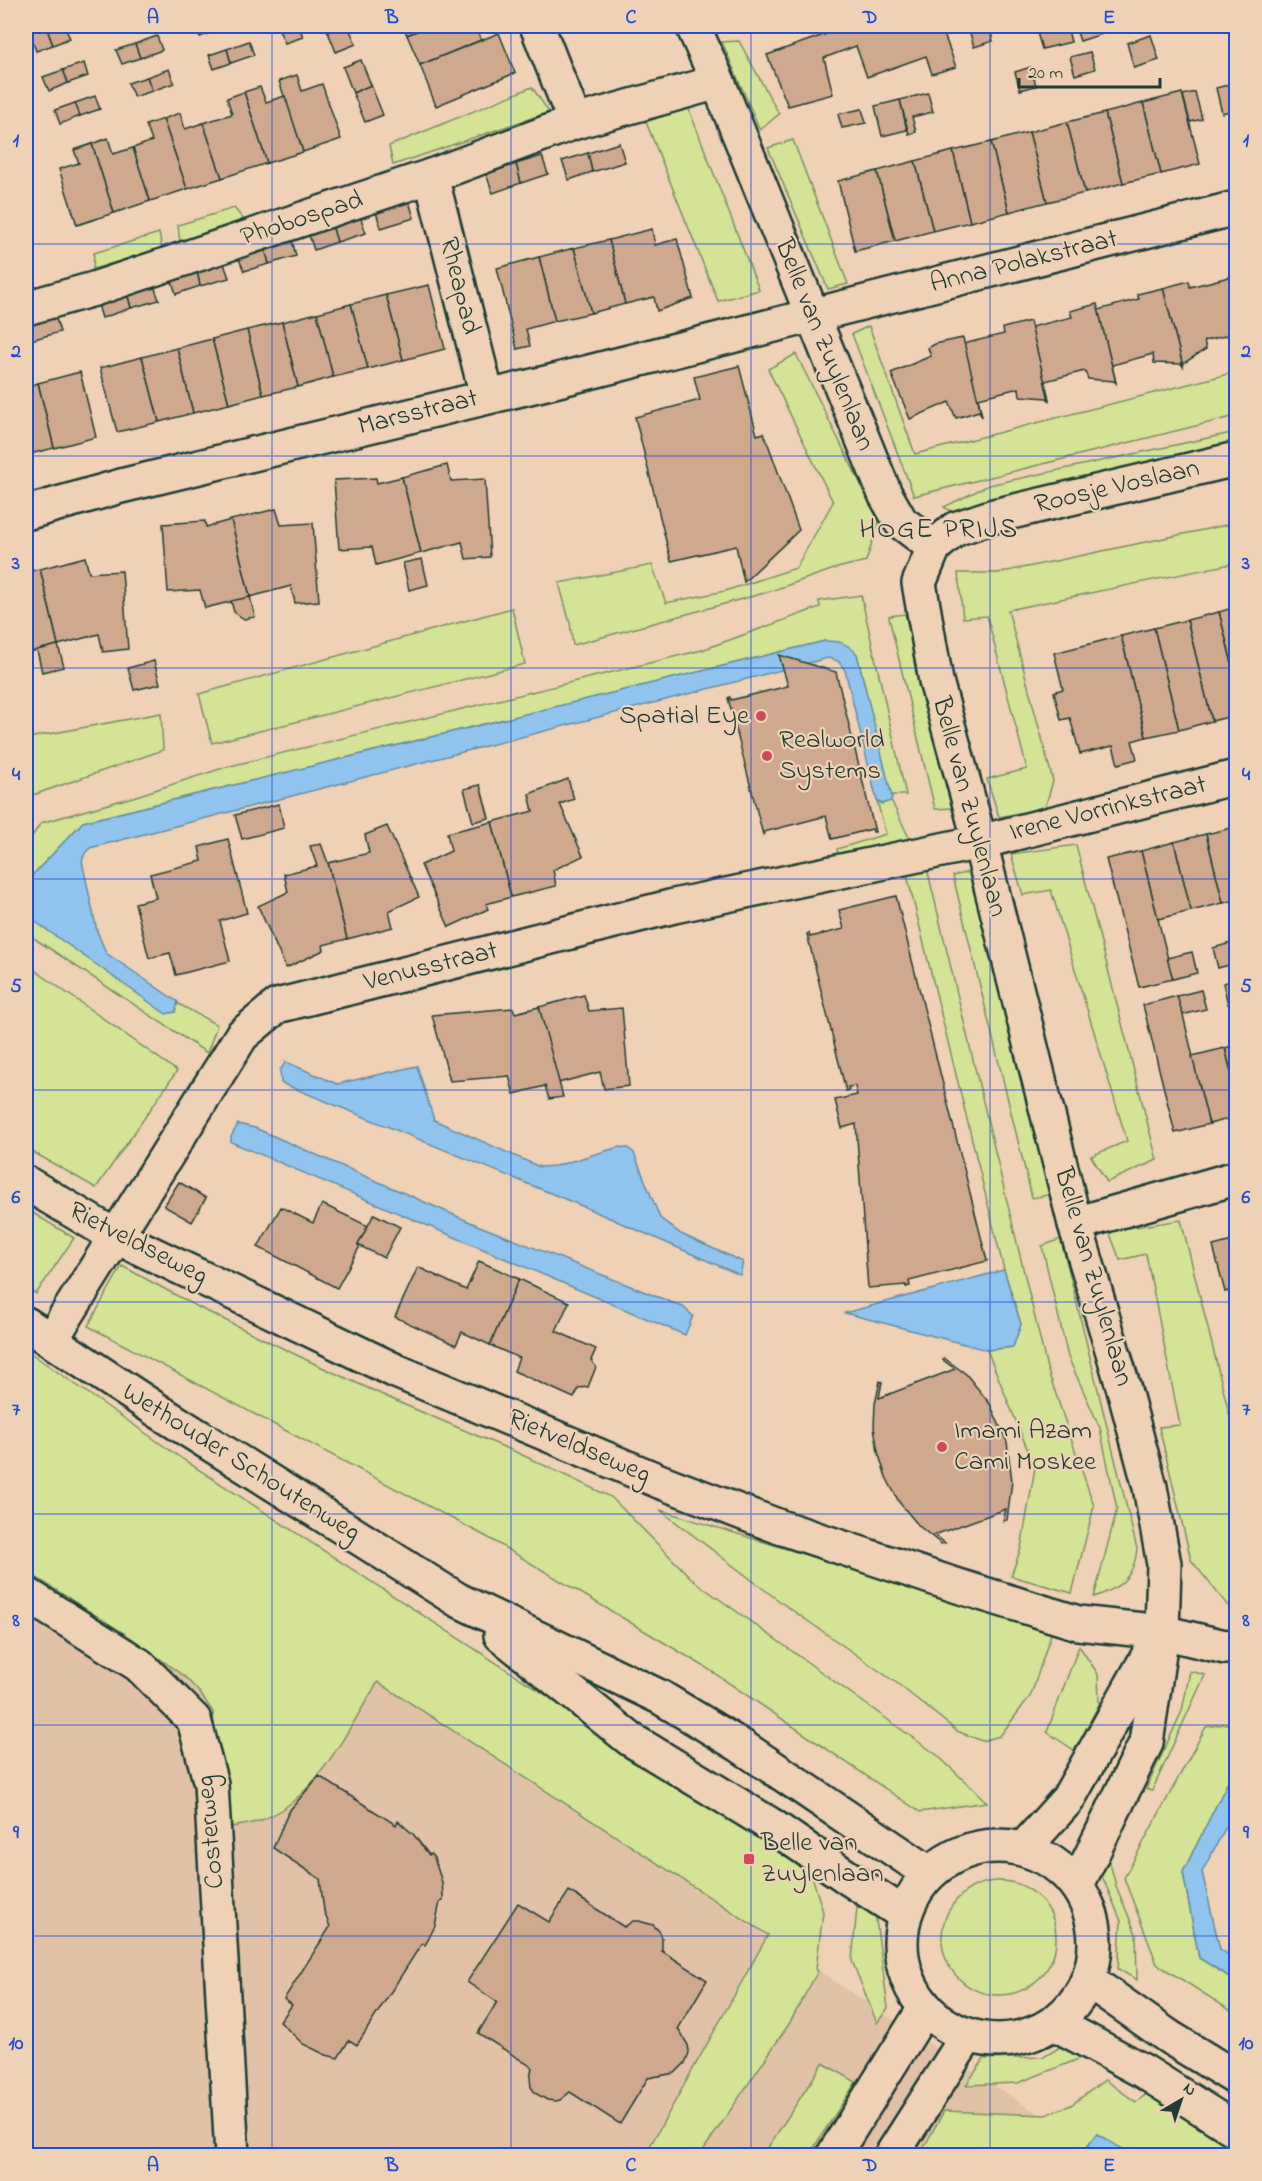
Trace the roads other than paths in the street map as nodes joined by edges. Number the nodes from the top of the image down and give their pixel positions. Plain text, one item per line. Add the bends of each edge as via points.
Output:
1 (537, 26) edge
2 (693, 26) edge
3 (718, 82) junction
4 (575, 122) junction
5 (431, 176) junction
6 (1236, 208) edge
7 (26, 308) edge
8 (812, 317) junction
9 (487, 396) junction
10 (1236, 459) edge
11 (26, 513) edge
12 (934, 547) junction
13 (1236, 777) edge
14 (980, 842) junction
15 (1236, 1178) edge
16 (26, 1183) edge
17 (1075, 1224) junction
18 (115, 1236) junction
19 (38, 1332) edge
20 (26, 1594) edge
21 (458, 1600) junction
22 (1162, 1632) junction
23 (1236, 1646) edge
24 (1024, 1848) junction
25 (929, 1873) junction
26 (1077, 1885) junction
27 (904, 1914) junction
28 (1088, 1980) junction
29 (925, 2008) junction
30 (1054, 2024) junction
31 (968, 2035) junction
32 (1236, 2078) edge
33 (1236, 2130) edge
34 (232, 2156) edge
35 (833, 2156) edge
36 (891, 2156) edge

1 - 4 street
2 - 3 street, Belle van Zuylenlaan
3 - 4 street, Phobospad
3 - 8 street, Belle van Zuylenlaan
4 - 5 street, Phobospad
5 - 7 street, Phobospad via 94,289
5 - 9 street, Rheapad
6 - 8 street, Anna Polakstraat
8 - 9 street, Marsstraat
8 - 12 street, Belle van Zuylenlaan via 885,494 901,522
9 - 11 street, Marsstraat
10 - 12 street, Roosje Voslaan via 994,516 955,529
12 - 14 street, Belle van Zuylenlaan via 919,584 936,681
13 - 14 street, Irene Vorrinkstraat
14 - 17 street, Belle van Zuylenlaan
14 - 18 street, Venusstraat via 674,906 277,1006 242,1035
15 - 17 street
16 - 18 street, Rietveldseweg
17 - 22 street, Belle van Zuylenlaan via 1150,1487 1164,1564
18 - 19 street, Venusstraat
18 - 22 street, Rietveldseweg via 396,1371 780,1527 1078,1623
19 - 21 street, Wethouder Schoutenweg
20 - 34 street, Costerweg via 138,1665 194,1720 211,1784
21 - 25 street, Wethouder Schoutenweg via 660,1696
21 - 27 street, Wethouder Schoutenweg via 630,1739 771,1825
22 - 23 street, Rietveldseweg via 1225,1647
22 - 24 street, Belle van Zuylenlaan via 1068,1799
22 - 26 street, Belle van Zuylenlaan via 1146,1743
24 - 25 street via 990,1845 957,1853
24 - 26 street via 1054,1862
25 - 27 street
26 - 28 street via 1092,1915 1096,1948
27 - 29 street via 900,1947 907,1980
28 - 30 street via 1074,2005
28 - 32 street
29 - 31 street via 951,2029
29 - 35 street
30 - 31 street via 1030,2035 1003,2040
30 - 33 street via 1143,2071
31 - 36 street

